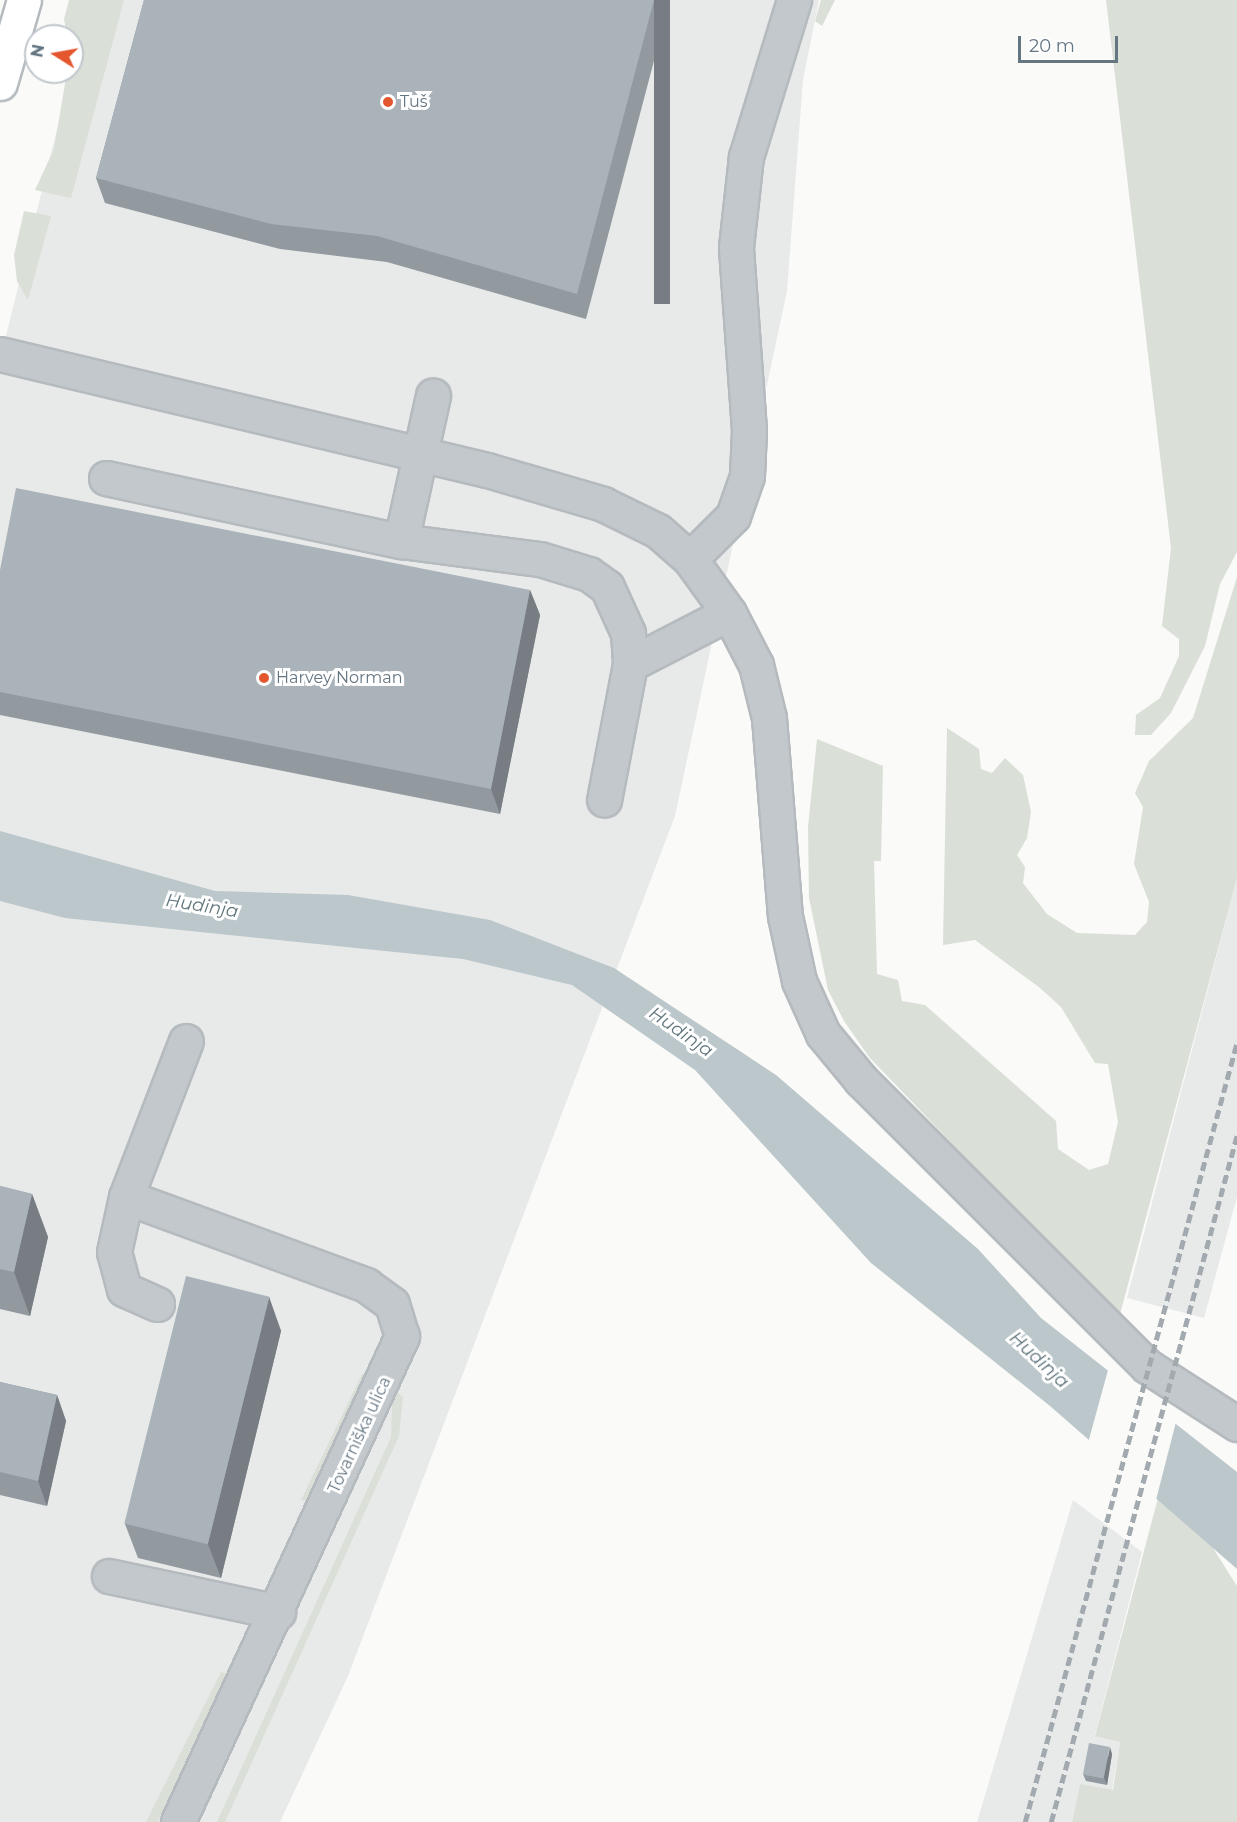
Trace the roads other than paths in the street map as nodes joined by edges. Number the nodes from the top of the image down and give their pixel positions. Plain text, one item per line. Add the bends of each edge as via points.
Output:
1 (24, 0) edge
2 (794, 0) edge
3 (0, 83) edge
4 (0, 354) edge
5 (433, 395) dead end
6 (421, 452) junction
7 (106, 478) dead end
8 (401, 541) junction
9 (690, 559) junction
10 (729, 613) junction
11 (630, 664) junction
12 (604, 800) dead end
13 (186, 1041) dead end
14 (126, 1197) junction
15 (157, 1304) dead end
16 (1237, 1424) edge
17 (109, 1576) dead end
18 (278, 1612) junction
19 (178, 1822) edge

1 - 3 main road
2 - 9 street via 746,157 736,247 749,430 747,476 733,516
4 - 6 street
5 - 6 street
6 - 8 street
6 - 9 street via 603,504 658,531
7 - 8 street
8 - 11 street via 540,558 589,574 620,607
9 - 10 street
10 - 11 street
10 - 16 street via 756,665 769,718 785,916 799,981 823,1034 861,1080 1147,1366
11 - 12 street
13 - 14 street
14 - 15 street via 114,1252 116,1270 124,1289
14 - 18 street, Tovarniška ulica via 322,1266 366,1285 392,1304 402,1336 393,1364
17 - 18 street
18 - 19 street, Tovarniška ulica

